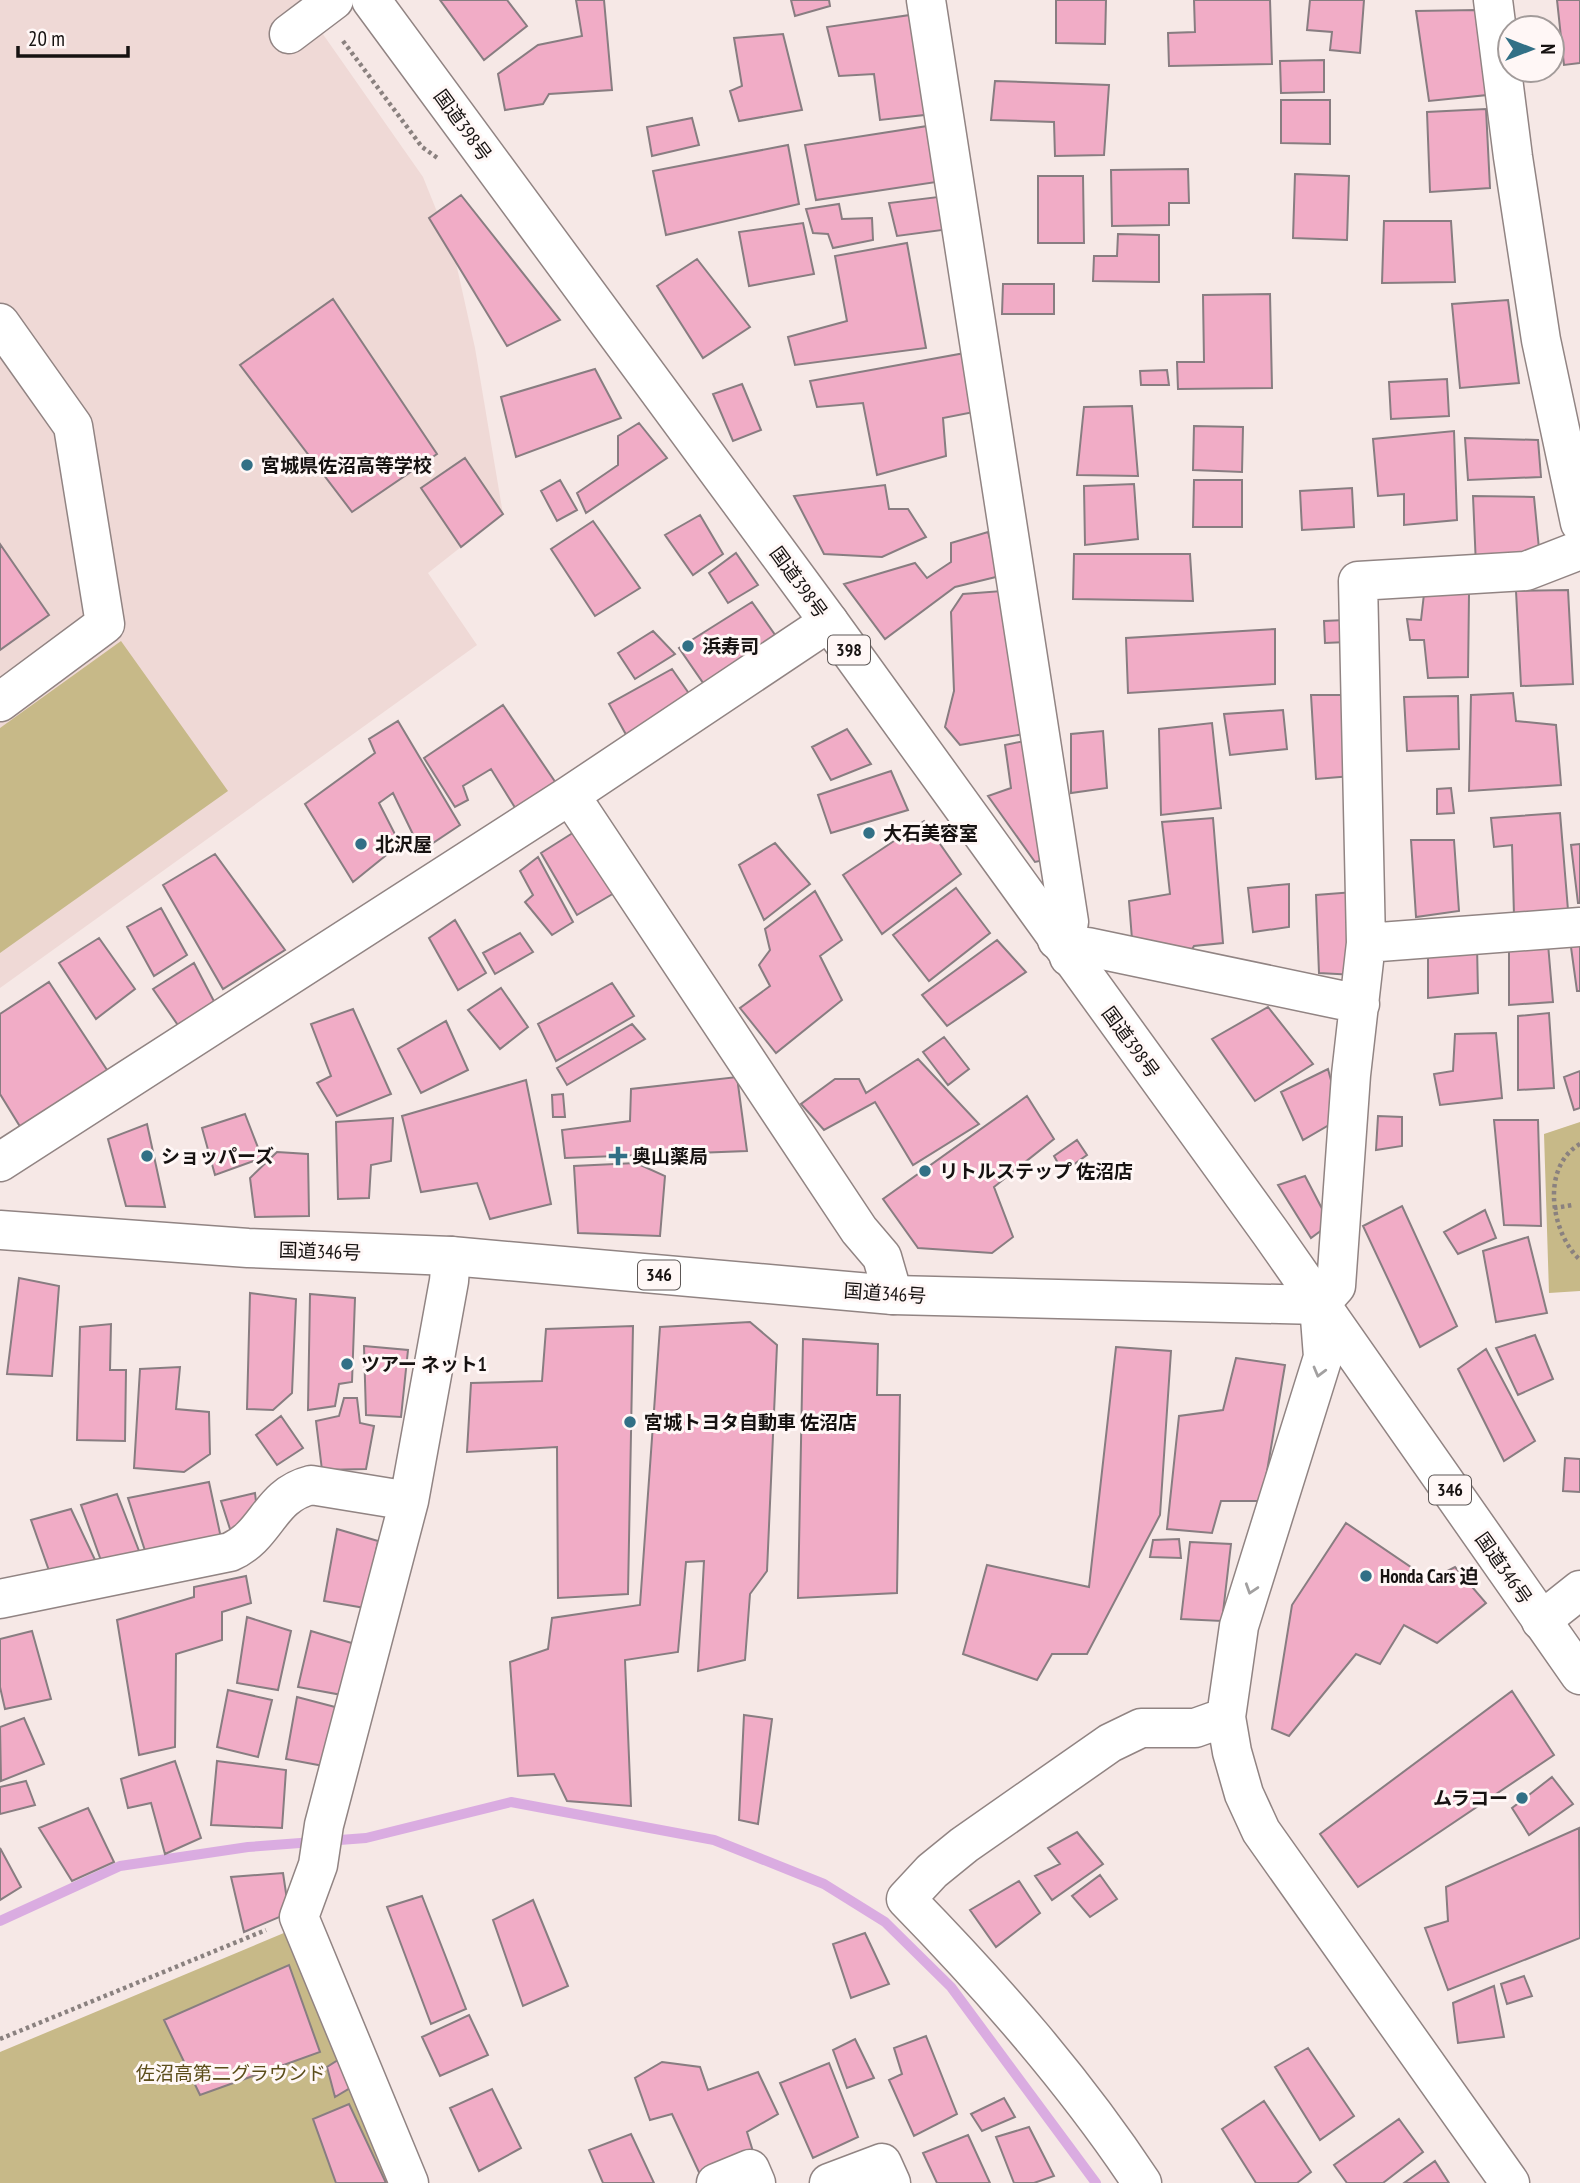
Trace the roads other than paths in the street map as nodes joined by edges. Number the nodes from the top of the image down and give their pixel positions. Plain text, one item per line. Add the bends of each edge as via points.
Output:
1 (371, 0) edge
2 (926, 0) edge
3 (1493, 0) edge
4 (327, 5) edge
5 (289, 34) dead end
6 (0, 323) edge
7 (1580, 523) edge
8 (1580, 550) edge
9 (829, 622) junction
10 (0, 702) edge
11 (570, 795) junction
12 (1580, 926) edge
13 (1366, 943) junction
14 (1063, 948) junction
15 (1360, 1004) junction
16 (0, 1162) edge
17 (0, 1230) edge
18 (450, 1256) junction
19 (893, 1295) junction
20 (1319, 1305) junction
21 (409, 1501) junction
22 (1580, 1590) edge
23 (0, 1599) edge
24 (1541, 1621) junction
25 (1580, 1675) edge
26 (1226, 1717) junction
27 (410, 2183) edge
28 (716, 2183) edge
29 (756, 2183) edge
30 (829, 2183) edge
31 (891, 2183) edge
32 (1142, 2183) edge
33 (1510, 2183) edge

1 - 9 main road, 国道398号 / 398
2 - 14 main road via 1069,922
3 - 7 main road via 1541,340
4 - 5 main road
6 - 10 main road via 73,426 105,624
8 - 13 main road via 1526,571 1358,581
9 - 11 main road
9 - 14 main road, 国道398号 / 398
11 - 16 main road
11 - 19 main road via 881,1257
12 - 13 main road
13 - 15 main road
14 - 15 main road via 1088,947
14 - 20 main road, 国道398号 / 398
15 - 20 main road via 1336,1286
17 - 18 main road, 国道346号 / 346 via 248,1248
18 - 19 main road, 国道346号 / 346
18 - 21 main road
19 - 20 main road, 国道346号 / 346
20 - 24 main road, 国道346号 / 346
20 -> 26 main road via 1323,1357 1239,1626
21 - 23 main road via 311,1485 295,1489 280,1501 244,1545 229,1552
21 - 27 main road via 324,1825 318,1865 299,1917
22 - 24 main road
24 - 25 main road, 国道346号 / 346
26 - 32 main road via 1195,1728 1141,1728 1111,1742 964,1845 906,1899 999,1997
26 - 33 main road via 1244,1794 1261,1830
28 - 29 main road via 750,2169
30 - 31 main road via 882,2163

